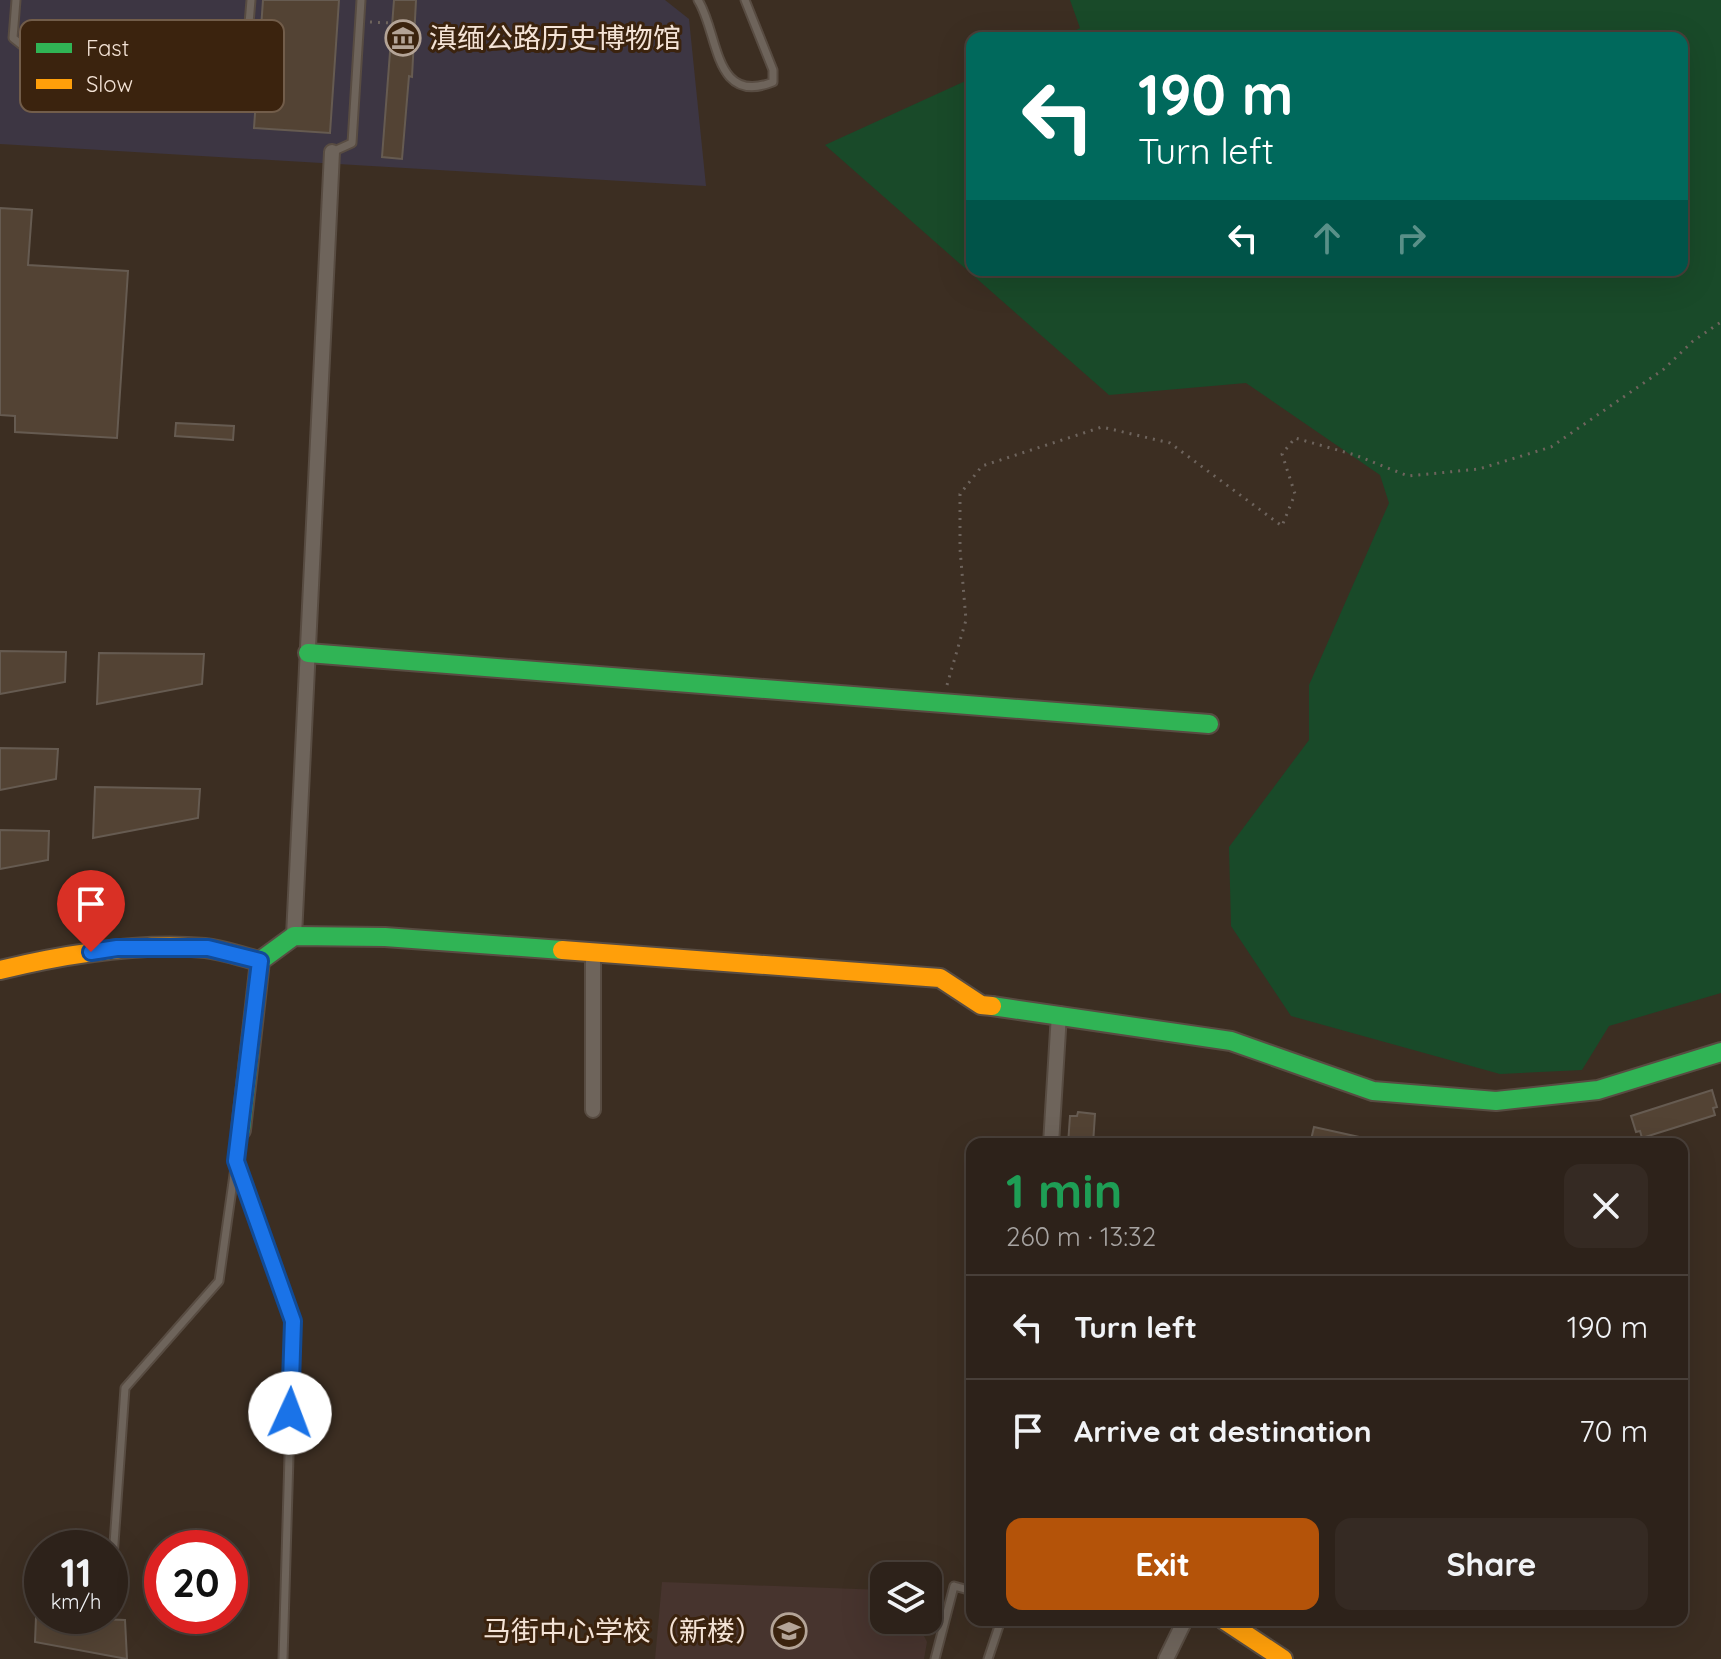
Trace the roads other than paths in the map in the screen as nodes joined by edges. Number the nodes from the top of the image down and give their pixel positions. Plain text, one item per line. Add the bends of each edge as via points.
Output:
1 (16, 0) edge
2 (251, 0) edge
3 (361, 0) edge
4 (698, 0) edge
5 (745, 0) edge
6 (249, 20) edge
7 (20, 44) edge
8 (332, 152) joint
9 (308, 653) junction
10 (1209, 724) dead end
11 (294, 936) junction
12 (593, 951) junction
13 (260, 961) junction
14 (0, 970) edge
15 (1059, 1014) junction
16 (1721, 1052) edge
17 (593, 1110) dead end
18 (241, 1130) joint
19 (1051, 1138) edge
20 (236, 1161) junction
21 (115, 1530) edge
22 (966, 1589) edge
23 (999, 1626) edge
24 (1182, 1626) edge
25 (1233, 1626) edge
26 (283, 1659) edge
27 (935, 1659) edge
28 (988, 1659) edge
29 (1166, 1659) edge
30 (1283, 1659) edge

1 - 7 lane via 13,38
2 - 6 lane
3 - 8 lane via 352,143
4 - 5 lane via 723,72 735,82 764,86 773,82 773,70
8 - 9 street
9 - 10 street
9 - 11 street
11 - 12 street
11 - 13 street
12 - 15 street via 940,978 981,1005
12 - 17 street
13 - 14 street via 208,948 117,948
13 - 18 street
15 - 16 street via 1231,1041 1373,1091 1496,1101 1598,1090
15 - 19 street
18 - 20 lane
20 - 21 lane via 219,1281 125,1388
20 - 26 lane via 293,1321
22 - 27 lane via 954,1586
23 - 28 lane
24 - 29 street
25 - 30 street

